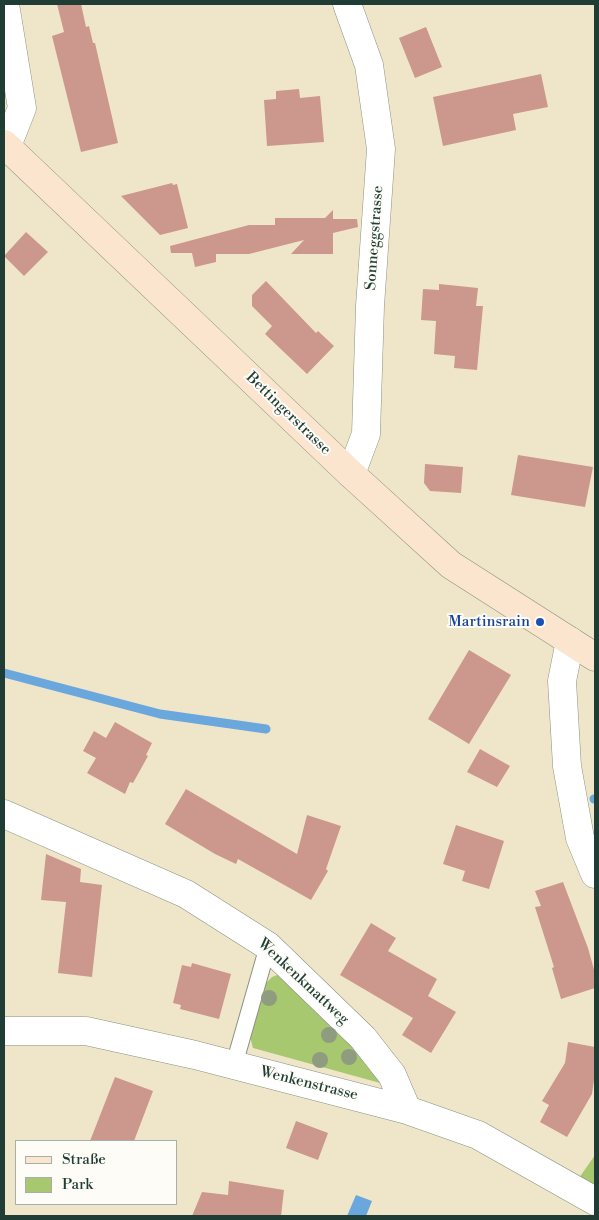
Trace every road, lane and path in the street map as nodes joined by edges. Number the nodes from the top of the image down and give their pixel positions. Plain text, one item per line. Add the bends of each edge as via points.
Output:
1 (5, 4) edge
2 (347, 4) edge
3 (6, 145) edge
4 (351, 474) junction
5 (570, 641) junction
6 (595, 657) edge
7 (4, 814) edge
8 (595, 874) edge
9 (268, 946) junction
10 (4, 1031) edge
11 (234, 1065) junction
12 (407, 1110) junction
13 (595, 1200) edge

1 - 3 street via 22,108
2 - 4 street, Sonneggstrasse via 369,65 381,149 370,306 366,434
3 - 4 street, Bettingerstrasse
4 - 5 street, Bettingerstrasse via 451,565
5 - 6 street, Bettingerstrasse
5 - 8 street via 562,682 567,766 580,838
7 - 9 street, Wenkenkmattweg via 186,894
9 - 11 lane
9 - 12 street, Wenkenkmattweg via 362,1038 392,1075
10 - 11 street, Wenkenstrasse via 86,1031
11 - 12 street, Wenkenstrasse
12 - 13 street, Wenkenstrasse via 478,1135

